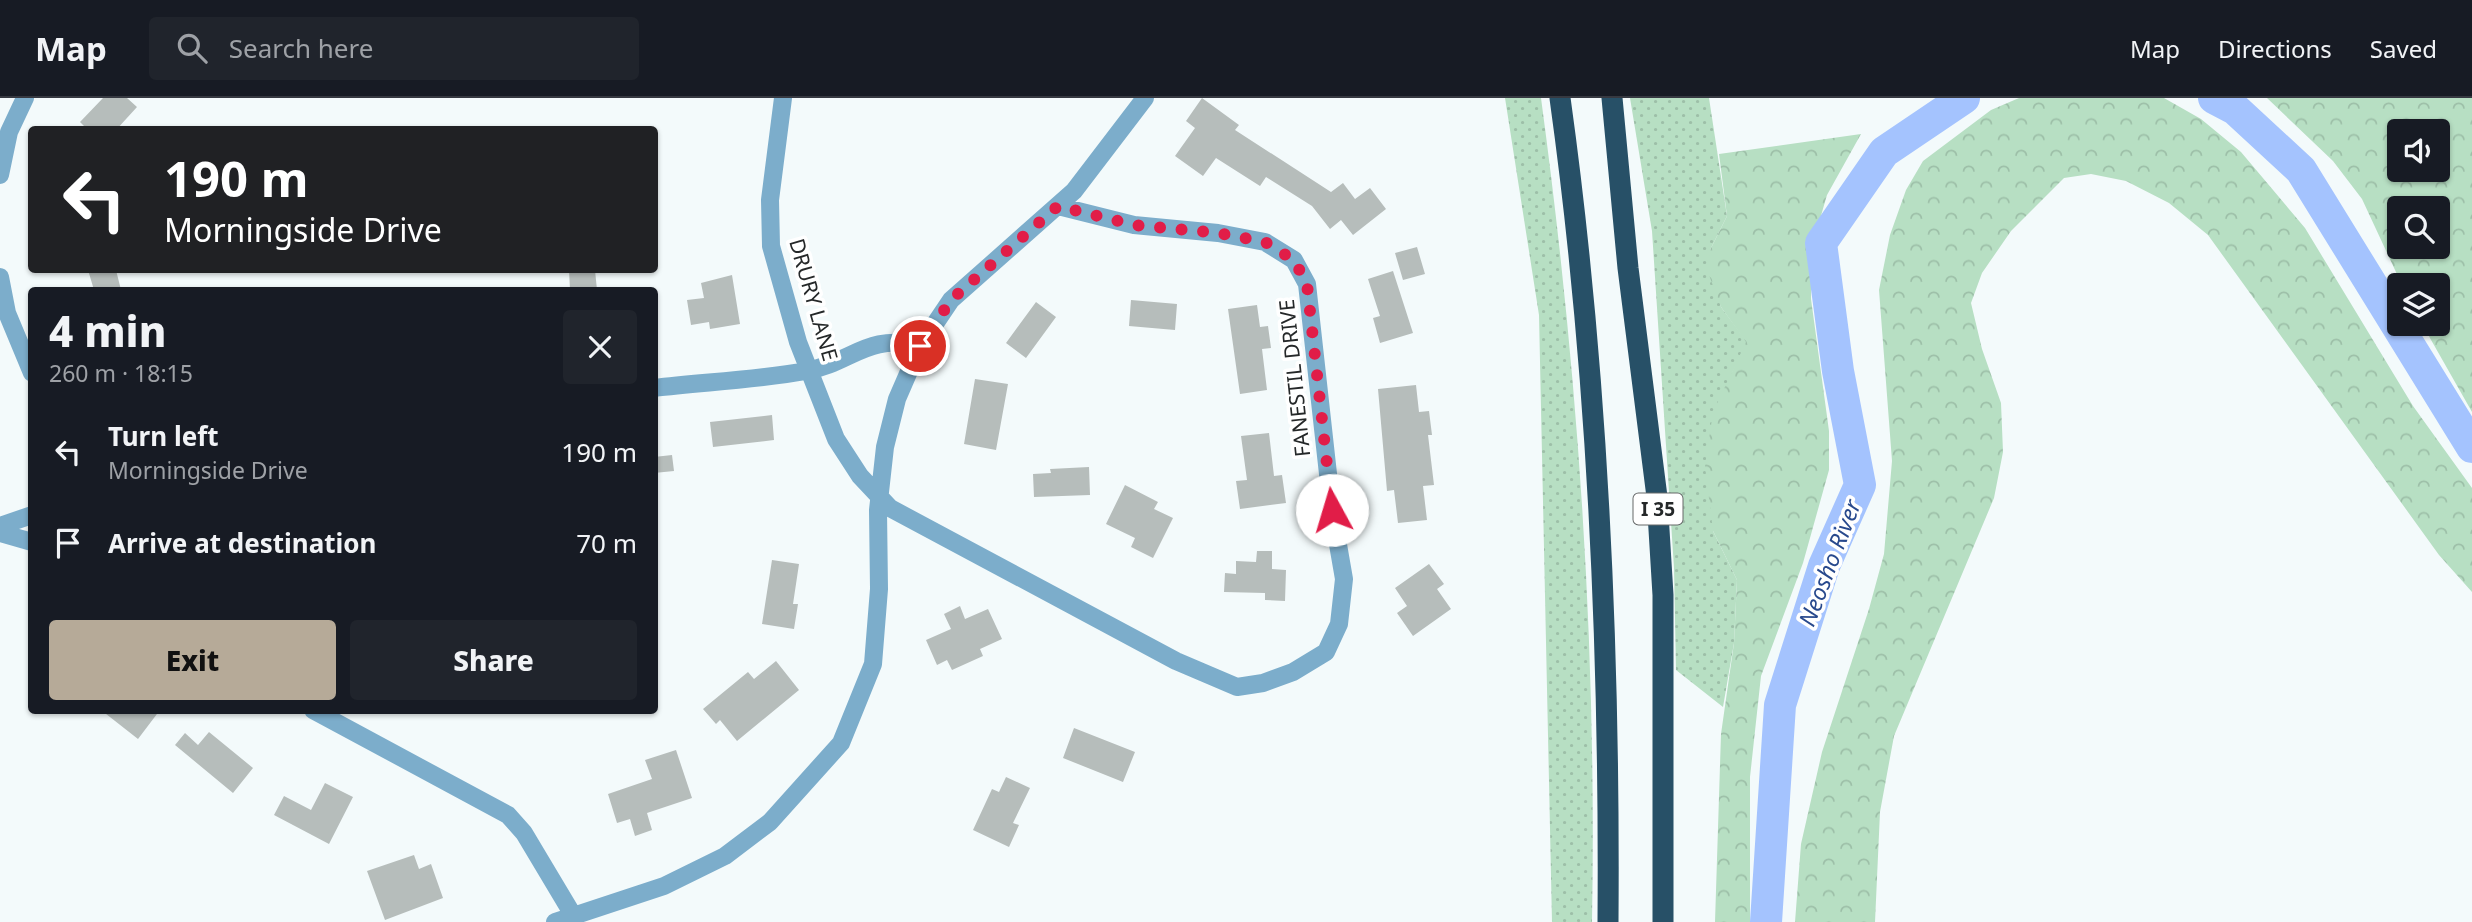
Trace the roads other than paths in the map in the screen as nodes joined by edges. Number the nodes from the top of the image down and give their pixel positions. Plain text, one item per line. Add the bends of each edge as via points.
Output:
1 (25, 98) edge
2 (783, 98) edge
3 (1145, 98) edge
4 (1560, 98) edge
5 (1612, 98) edge
6 (0, 175) edge
7 (1058, 206) junction
8 (0, 277) edge
9 (920, 346) junction
10 (28, 363) edge
11 (809, 370) junction
12 (658, 388) edge
13 (880, 496) junction
14 (28, 516) edge
15 (0, 526) edge
16 (0, 533) edge
17 (28, 541) edge
18 (320, 714) edge
19 (573, 915) junction
20 (555, 922) edge
21 (1608, 922) edge
22 (1663, 922) edge

1 - 6 street via 9,132
2 - 11 street, DRURY LANE via 770,200 771,246
3 - 7 street via 1116,140
4 - 21 highway via 1580,241 1600,517
5 - 22 highway, I 35 via 1657,497 1663,595
7 - 9 street via 951,300
7 - 13 street, FANESTIL DRIVE via 1134,225 1265,242 1294,260 1307,284 1343,579 1339,624 1326,652 1293,672 1237,687 1152,648 890,508
8 - 10 street via 7,313
9 - 11 street via 902,342 870,345
9 - 13 street via 897,399 885,447
11 - 12 street
11 - 13 street, DRURY LANE via 836,439 860,476
13 - 19 street via 873,664 841,743 770,822 725,856 664,886
14 - 15 street
16 - 17 street
18 - 19 street via 509,815
19 - 20 street

